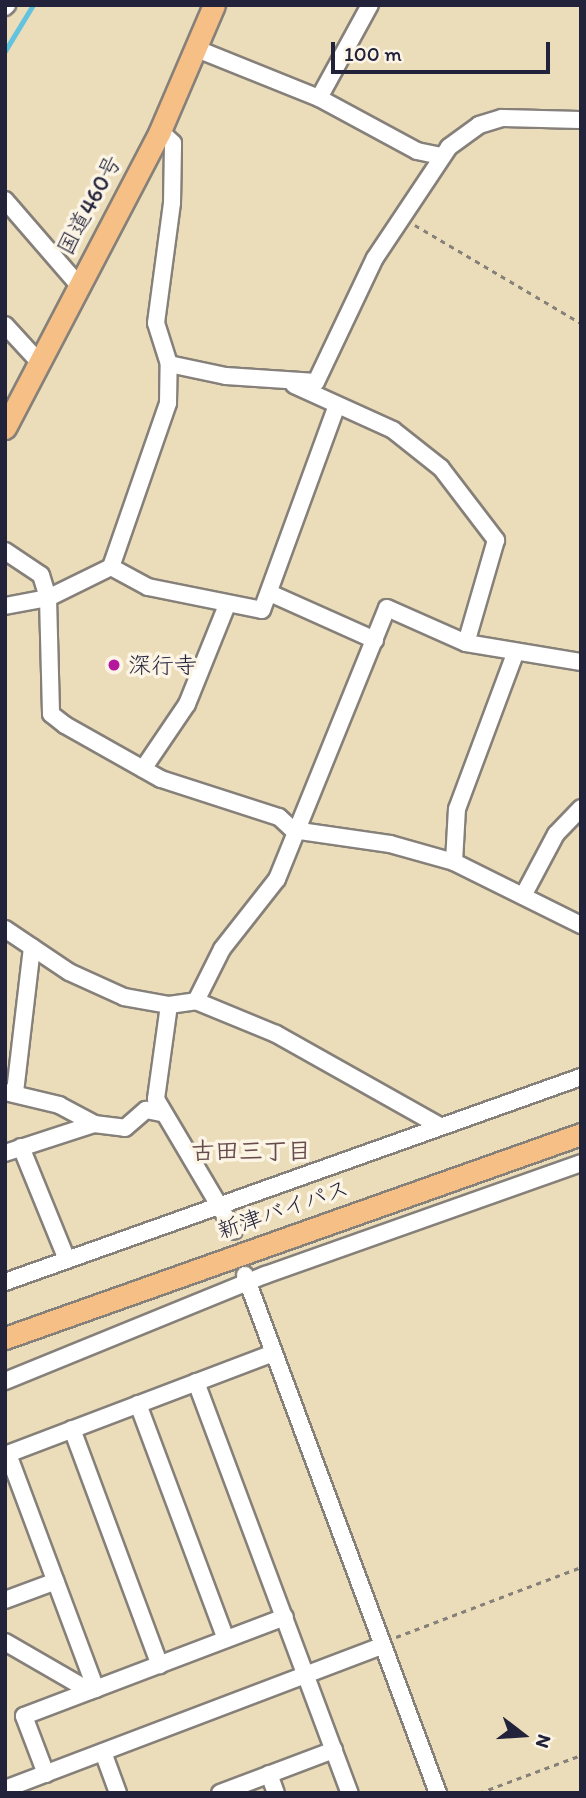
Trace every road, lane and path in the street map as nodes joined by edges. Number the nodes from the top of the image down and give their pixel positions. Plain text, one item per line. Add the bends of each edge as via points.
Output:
1 (214, 5) edge
2 (370, 5) edge
3 (197, 49) junction
4 (319, 98) junction
5 (581, 120) edge
6 (159, 131) junction
7 (441, 156) junction
8 (5, 200) edge
9 (403, 215) junction
10 (77, 283) junction
11 (581, 323) edge
12 (5, 325) edge
13 (39, 362) junction
14 (169, 364) junction
15 (287, 381) junction
16 (337, 405) junction
17 (5, 428) edge
18 (5, 551) edge
19 (111, 568) junction
20 (272, 594) junction
21 (48, 598) junction
22 (227, 605) junction
23 (5, 606) edge
24 (375, 640) junction
25 (466, 643) junction
26 (514, 654) junction
27 (581, 662) edge
28 (143, 769) junction
29 (581, 808) edge
30 (293, 830) junction
31 (454, 862) junction
32 (523, 897) junction
33 (581, 925) edge
34 (5, 929) edge
35 (32, 947) junction
36 (196, 1001) junction
37 (169, 1005) junction
38 (581, 1077) edge
39 (10, 1092) edge
40 (161, 1113) junction
41 (93, 1124) junction
42 (438, 1125) junction
43 (581, 1134) edge
44 (13, 1150) edge
45 (581, 1163) edge
46 (222, 1207) junction
47 (234, 1231) dead end
48 (67, 1261) junction
49 (247, 1278) junction
50 (5, 1282) edge
51 (5, 1338) edge
52 (271, 1354) junction
53 (5, 1381) edge
54 (196, 1382) junction
55 (138, 1404) junction
56 (72, 1429) junction
57 (7, 1454) edge
58 (581, 1567) edge
59 (55, 1581) junction
60 (5, 1600) edge
61 (285, 1617) junction
62 (226, 1639) junction
63 (5, 1642) edge
64 (381, 1646) junction
65 (160, 1665) junction
66 (306, 1675) junction
67 (93, 1690) junction
68 (334, 1749) junction
69 (103, 1752) junction
70 (581, 1755) edge
71 (269, 1774) junction
72 (38, 1782) edge
73 (5, 1789) edge
74 (118, 1793) edge
75 (220, 1793) edge
76 (276, 1793) edge
77 (350, 1793) edge
78 (438, 1793) edge
79 (479, 1793) edge

1 - 3 highway, 国道460号
2 - 4 street
3 - 4 street
3 - 6 highway, 国道460号
4 - 7 street via 417,151
5 - 7 street via 502,118 479,125
6 - 10 highway, 国道460号
6 - 14 street via 173,143 172,203 156,323
7 - 9 street
8 - 10 street
9 - 11 path
9 - 15 street via 375,258 322,376
10 - 13 highway, 国道460号
12 - 13 street
13 - 17 highway, 国道460号
14 - 15 street
14 - 19 street via 168,403
15 - 16 street
16 - 20 street
16 - 25 street via 393,430 441,468 496,540
18 - 21 street via 41,575
19 - 21 street
19 - 22 street via 148,587
20 - 22 street via 262,610
20 - 24 street
21 - 23 street
21 - 28 street via 51,714
22 - 28 street via 187,704
24 - 25 street via 387,608
24 - 30 street via 302,822
25 - 26 street
26 - 27 street
26 - 31 street via 457,809
28 - 30 street via 279,817
29 - 32 street via 556,834
30 - 31 street via 390,844
30 - 36 street via 277,879 222,948
31 - 32 street
32 - 33 street
34 - 35 street
35 - 37 street via 124,997
35 - 39 street
36 - 37 street
36 - 42 street via 276,1034
37 - 40 street via 153,1084
38 - 42 street
39 - 41 street
40 - 41 street via 146,1110 125,1128
40 - 46 street
41 - 44 street
42 - 46 street
43 - 51 highway, 新津バイパス
44 - 48 street
45 - 49 street
46 - 47 street
46 - 48 street
48 - 50 street
49 - 52 street
49 - 53 street
52 - 54 street
52 - 64 street
54 - 55 street
54 - 61 street
55 - 56 street
55 - 62 street
56 - 57 street
56 - 65 street
57 - 59 street
58 - 64 path
59 - 60 street
59 - 67 street
61 - 62 street
61 - 66 street
62 - 65 street
63 - 67 street
64 - 66 street
64 - 78 street
65 - 67 street
66 - 68 street
66 - 69 street
67 - 72 street via 24,1716
68 - 71 street
68 - 77 street
69 - 72 street
69 - 74 street
70 - 79 path
71 - 75 street
71 - 76 street
72 - 73 street

